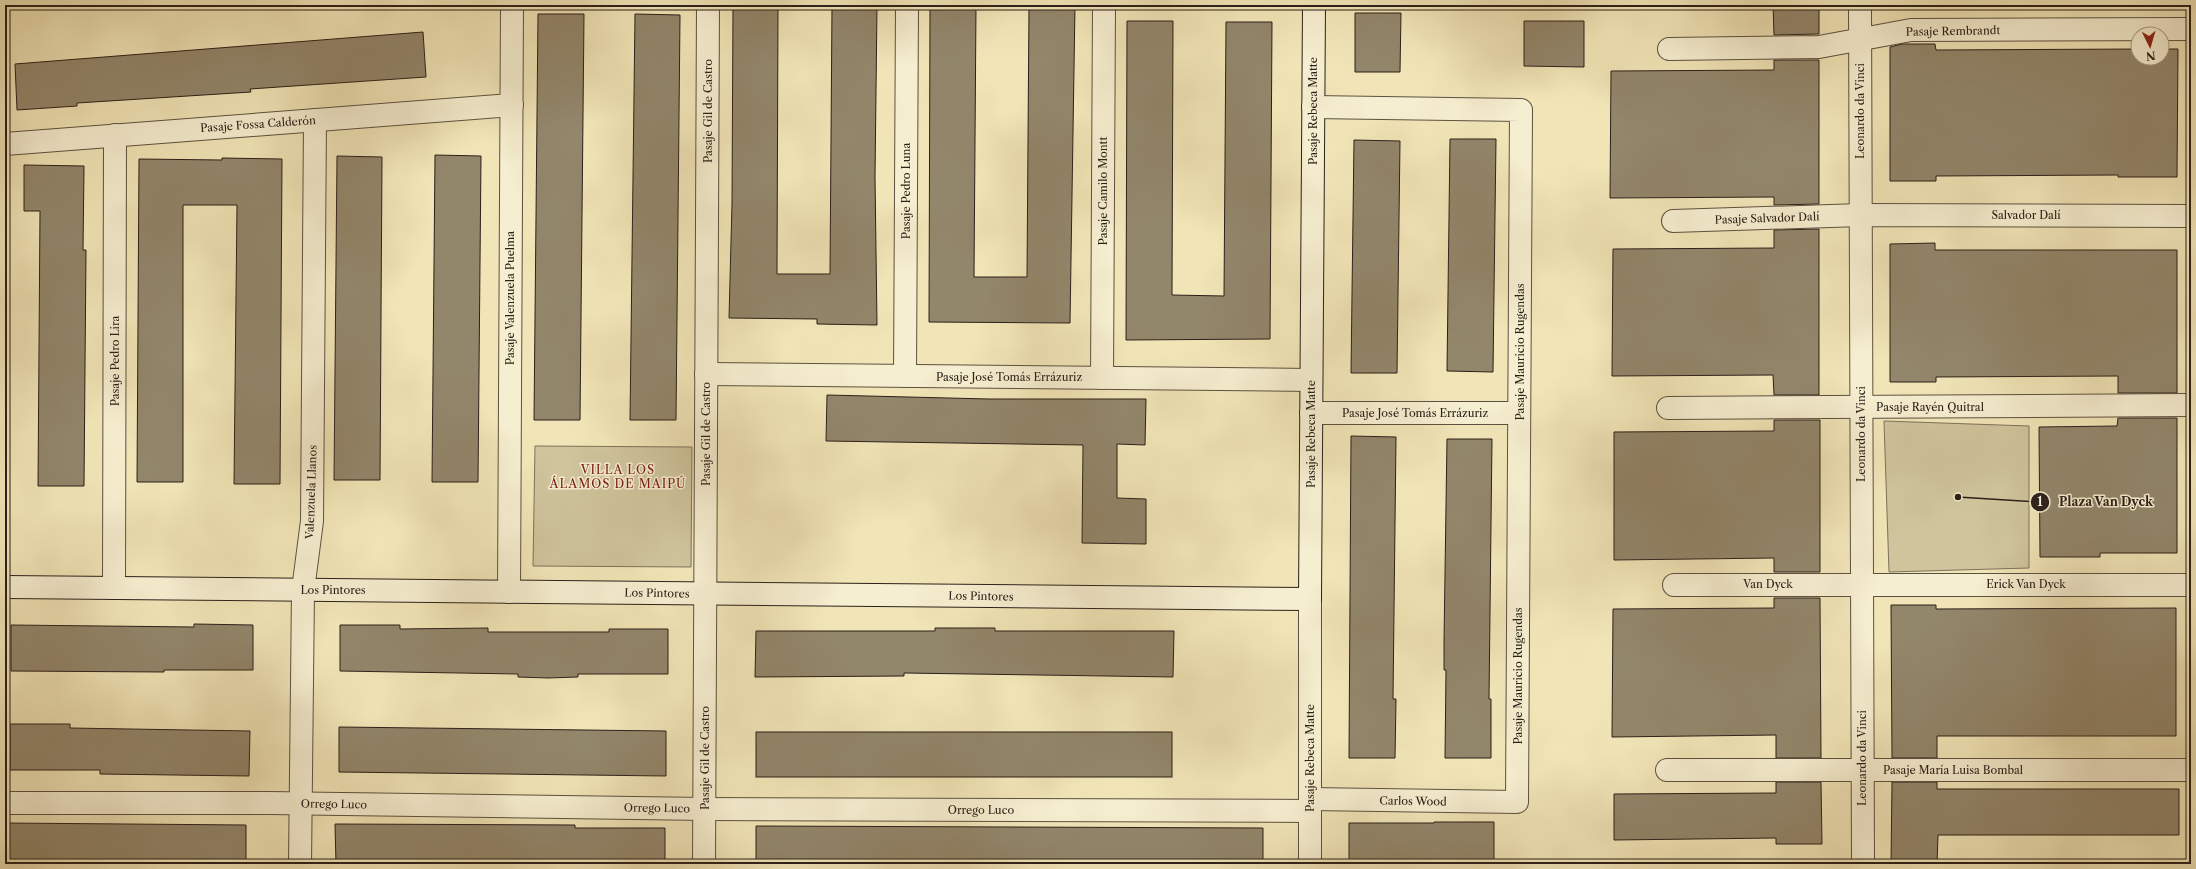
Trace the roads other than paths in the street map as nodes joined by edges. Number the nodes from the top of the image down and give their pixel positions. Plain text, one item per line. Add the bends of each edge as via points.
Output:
1 (512, 5) edge
2 (708, 5) edge
3 (906, 5) edge
4 (1104, 5) edge
5 (1314, 5) edge
6 (1860, 5) edge
7 (2191, 29) edge
8 (1860, 39) junction
9 (1669, 49) dead end
10 (512, 105) junction
11 (1313, 107) junction
12 (315, 120) junction
13 (115, 135) junction
14 (5, 144) edge
15 (1860, 215) junction
16 (2191, 216) edge
17 (1673, 221) dead end
18 (706, 374) junction
19 (904, 376) junction
20 (1102, 378) junction
21 (1311, 380) junction
22 (2191, 406) edge
23 (1861, 407) junction
24 (1668, 408) dead end
25 (1311, 413) junction
26 (1519, 414) junction
27 (1862, 584) junction
28 (1674, 585) dead end
29 (2191, 585) edge
30 (5, 587) edge
31 (114, 588) junction
32 (303, 590) junction
33 (509, 592) junction
34 (706, 594) junction
35 (1310, 599) junction
36 (1667, 770) dead end
37 (1862, 770) junction
38 (2191, 770) edge
39 (5, 802) edge
40 (1517, 802) joint
41 (301, 804) junction
42 (1310, 805) junction
43 (704, 809) junction
44 (300, 864) edge
45 (704, 864) edge
46 (1310, 864) edge
47 (1863, 864) edge

1 - 10 street, Pasaje Valenzuela Puelma
2 - 18 street, Pasaje Gil de Castro
3 - 19 street, Pasaje Pedro Luna
4 - 20 street, Pasaje Camilo Montt
5 - 11 street, Pasaje Rebeca Matte
6 - 8 street, Leonardo da Vinci
7 - 8 street, Pasaje Rembrandt via 1911,30
8 - 9 street, Pasaje Rembrandt via 1819,47
8 - 15 street, Leonardo da Vinci
10 - 12 street, Pasaje Fossa Calderón
10 - 33 street, Pasaje Valenzuela Puelma
11 - 21 street, Pasaje Rebeca Matte
11 - 26 street, Pasaje Mauricio Rugendas via 1521,110
12 - 13 street, Pasaje Fossa Calderón
12 - 32 street, Valenzuela Llanos via 312,521
13 - 14 street, Pasaje Fossa Calderón
13 - 31 street, Pasaje Pedro Lira
15 - 16 street, Salvador Dalí
15 - 17 street, Pasaje Salvador Dalí
15 - 23 street, Leonardo da Vinci
18 - 19 street, Pasaje José Tomás Errázuriz
18 - 34 street, Pasaje Gil de Castro
19 - 20 street, Pasaje José Tomás Errázuriz
20 - 21 street, Pasaje José Tomás Errázuriz
21 - 25 street, Pasaje Rebeca Matte
22 - 23 street, Pasaje Rayén Quitral
23 - 24 street, Pasaje Rayén Quitral
23 - 27 street, Leonardo da Vinci
25 - 26 street, Pasaje José Tomás Errázuriz
25 - 35 street, Pasaje Rebeca Matte
26 - 40 street, Pasaje Mauricio Rugendas
27 - 28 street, Van Dyck
27 - 29 street, Erick Van Dyck
27 - 37 street, Leonardo da Vinci
30 - 31 street, Los Pintores
31 - 32 street, Los Pintores
32 - 33 street, Los Pintores
32 - 41 street, Valenzuela Llanos
33 - 34 street, Los Pintores
34 - 35 street, Los Pintores
34 - 43 street, Pasaje Gil de Castro
35 - 42 street, Pasaje Rebeca Matte
36 - 37 street, Pasaje María Luisa Bombal
37 - 38 street, Pasaje María Luisa Bombal
37 - 47 street, Leonardo da Vinci
39 - 41 street, Orrego Luco
40 - 42 street, Carlos Wood
41 - 43 street, Orrego Luco
41 - 44 street, Valenzuela Llanos
42 - 43 street, Orrego Luco
42 - 46 street, Pasaje Rebeca Matte
43 - 45 street, Pasaje Gil de Castro

